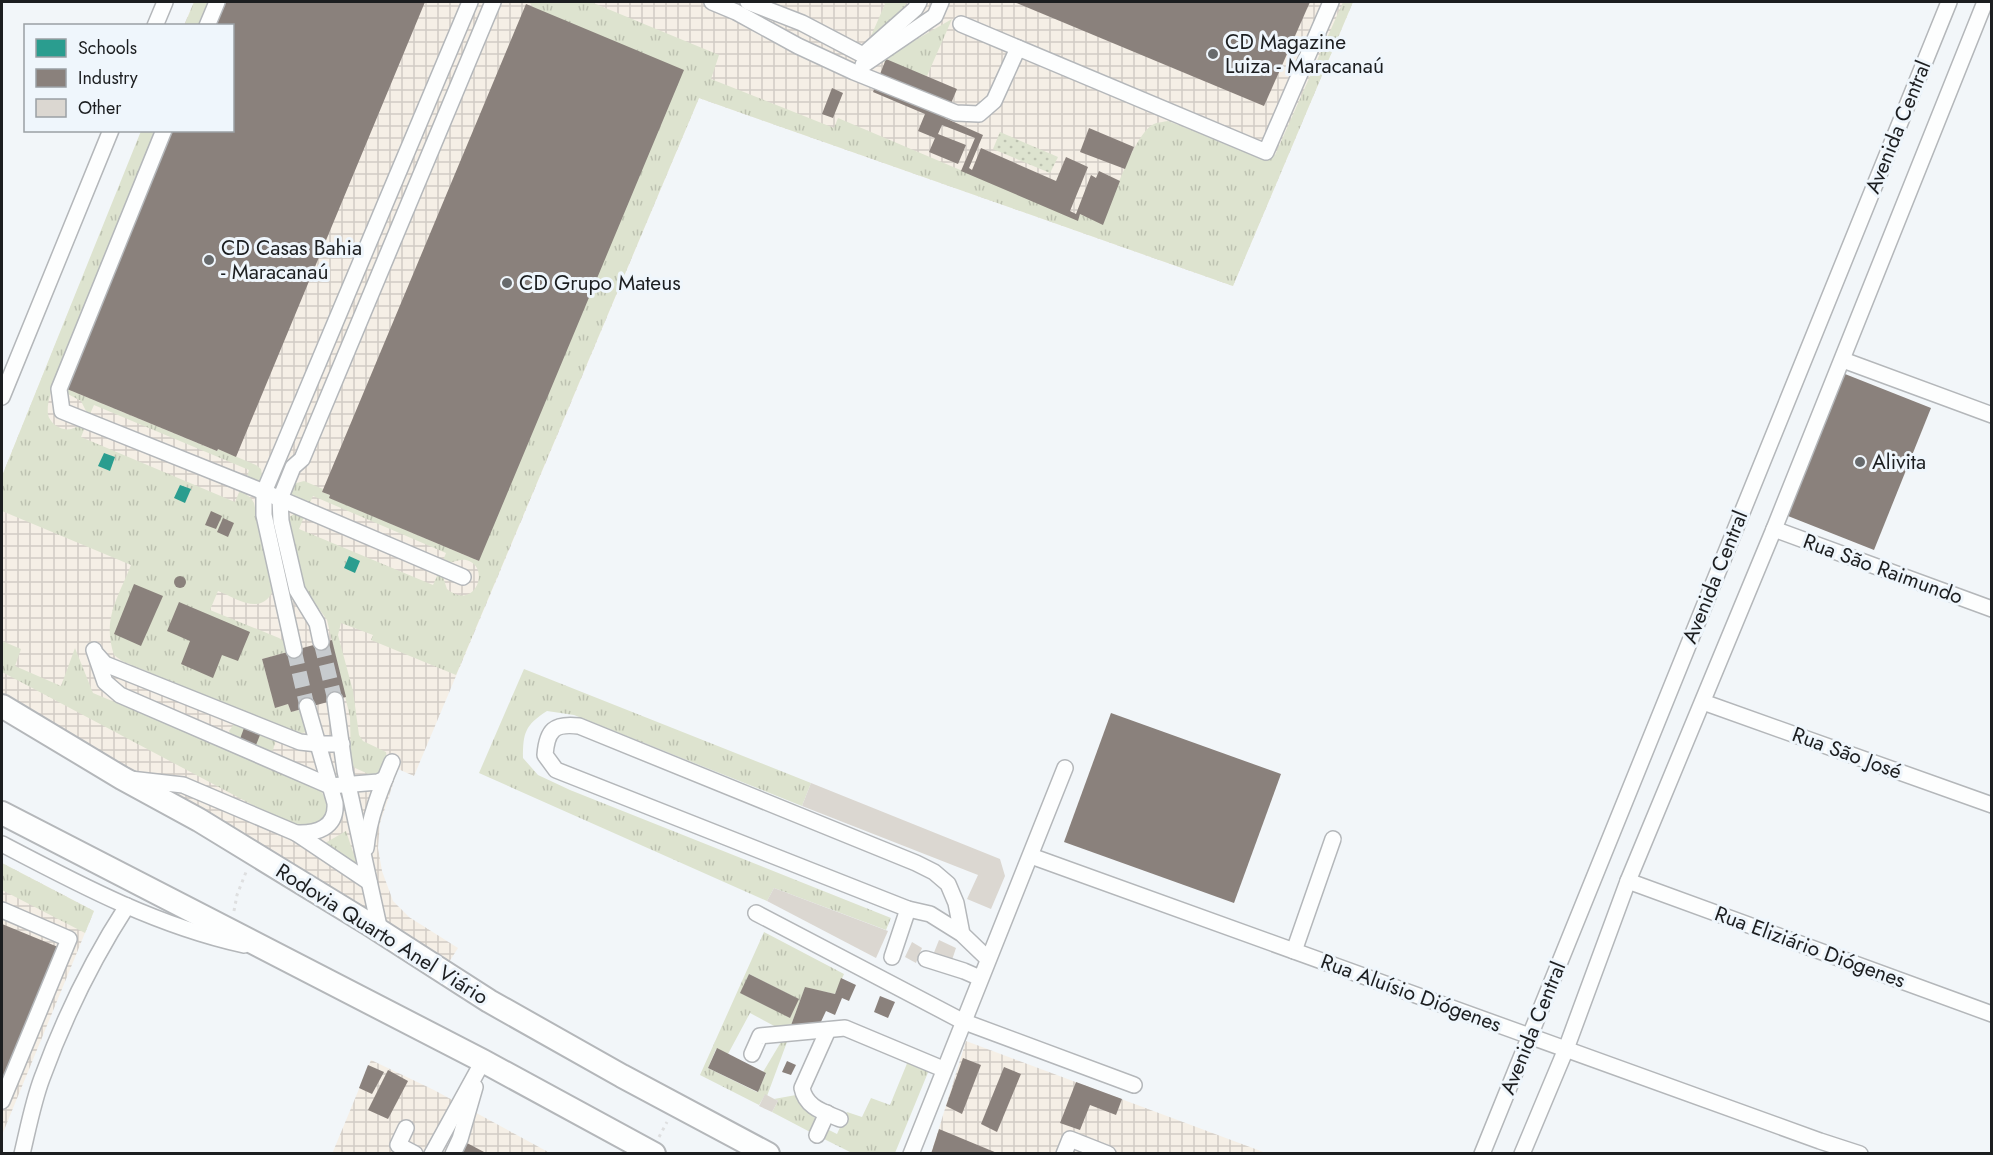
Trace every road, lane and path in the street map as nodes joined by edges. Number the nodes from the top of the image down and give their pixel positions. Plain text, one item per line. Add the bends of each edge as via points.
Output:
1 (165, 2) edge
2 (217, 2) edge
3 (470, 2) edge
4 (493, 2) edge
5 (712, 2) edge
6 (748, 2) edge
7 (918, 2) edge
8 (941, 2) edge
9 (1331, 2) edge
10 (1949, 2) edge
11 (1985, 2) edge
12 (156, 24) edge
13 (208, 24) edge
14 (961, 24) dead end
15 (1018, 48) junction
16 (854, 72) junction
17 (110, 132) edge
18 (163, 132) edge
19 (1843, 360) junction
20 (2, 397) edge
21 (1992, 415) edge
22 (264, 492) junction
23 (280, 499) junction
24 (1774, 529) junction
25 (463, 577) dead end
26 (1992, 609) edge
27 (321, 642) tunnel mouth
28 (294, 650) tunnel mouth
29 (335, 699) tunnel mouth
30 (1703, 702) junction
31 (307, 706) tunnel mouth
32 (3, 707) edge
33 (318, 744) junction
34 (342, 744) junction
35 (392, 762) dead end
36 (1065, 768) dead end
37 (122, 778) junction
38 (385, 779) junction
39 (347, 783) junction
40 (330, 786) junction
41 (1992, 805) edge
42 (2, 813) edge
43 (296, 833) junction
44 (1333, 839) dead end
45 (2, 844) edge
46 (254, 853) junction
47 (1031, 856) junction
48 (364, 860) junction
49 (1628, 881) junction
50 (369, 882) junction
51 (127, 906) junction
52 (908, 909) junction
53 (2, 910) edge
54 (756, 913) dead end
55 (230, 931) junction
56 (380, 931) junction
57 (962, 934) junction
58 (267, 950) junction
59 (1293, 951) junction
60 (892, 957) dead end
61 (926, 959) dead end
62 (988, 959) junction
63 (980, 978) junction
64 (1992, 1014) edge
65 (962, 1021) junction
66 (828, 1030) junction
67 (1530, 1036) junction
68 (1566, 1048) junction
69 (752, 1054) dead end
70 (483, 1061) junction
71 (943, 1069) junction
72 (1134, 1085) dead end
73 (2, 1101) edge
74 (676, 1104) junction
75 (406, 1128) dead end
76 (817, 1135) dead end
77 (652, 1153) edge
78 (22, 1154) edge
79 (415, 1154) edge
80 (432, 1154) edge
81 (453, 1154) edge
82 (768, 1154) edge
83 (911, 1154) edge
84 (1064, 1154) edge
85 (1108, 1154) edge
86 (1482, 1154) edge
87 (1522, 1154) edge
88 (1860, 1154) edge

1 - 12 street
2 - 13 street
3 - 22 street
4 - 23 street via 302,459 293,467
5 - 16 street
6 - 7 street via 802,23 863,55
8 - 16 street via 935,16
9 - 15 street via 1266,152
10 - 67 street, Avenida Central
11 - 19 street, Avenida Central
14 - 15 street
15 - 16 street via 994,101 980,114 956,112
17 - 20 street
18 - 22 street via 58,389 62,411
19 - 21 street
19 - 24 street, Avenida Central
22 - 23 street
22 - 28 street via 264,515
23 - 25 street
23 - 27 street via 281,521 297,590 317,623
24 - 26 street, Rua São Raimundo
24 - 30 street, Avenida Central
29 - 34 street
30 - 41 street, Rua São José
30 - 49 street, Avenida Central
31 - 33 street
32 - 37 highway, Rodovia Quarto Anel Viário
33 - 34 street
33 - 40 street
33 - 40 street via 300,742 105,664 94,650 105,682 120,695
34 - 39 street
35 - 38 street
36 - 47 street
37 - 43 street via 183,784
37 - 46 highway, Rodovia Quarto Anel Viário
38 - 39 street
38 - 48 street via 367,834
39 - 40 street
39 - 48 street
40 - 43 street via 336,803 334,818 321,830
42 - 55 highway
43 - 50 street
44 - 59 street
45 - 51 street
46 - 55 path via 237,895
46 - 56 highway, Rodovia Quarto Anel Viário
47 - 59 street, Rua Aluísio Diógenes
47 - 62 street
48 - 50 street
49 - 64 street, Rua Eliziário Diógenes
49 - 68 street, Avenida Central
50 - 56 street
51 - 58 street via 189,931
51 - 78 street via 100,948 71,1008 41,1080
52 - 57 street via 930,914
52 - 57 street via 556,770 545,755 546,743 552,731 564,724 579,726 916,863 948,884
52 - 60 street
53 - 73 street via 69,939
54 - 65 street
55 - 58 highway
56 - 74 highway, Rodovia Quarto Anel Viário via 489,1001
57 - 62 street
58 - 70 highway
59 - 67 street, Rua Aluísio Diógenes
61 - 63 street
62 - 63 street
63 - 65 street
65 - 71 street
65 - 72 street
66 - 69 street via 760,1036
66 - 71 street via 845,1028
66 - 76 street via 802,1088 811,1106 833,1116
67 - 68 street, Rua Aluísio Diógenes
67 - 86 street, Avenida Central
68 - 87 street, Avenida Central
68 - 88 street, Rua Aluísio Diógenes
70 - 77 highway
70 - 80 street
70 - 81 street
71 - 83 street
74 - 77 path
74 - 82 highway, Rodovia Quarto Anel Viário
75 - 79 street via 398,1145
84 - 85 street via 1070,1139

